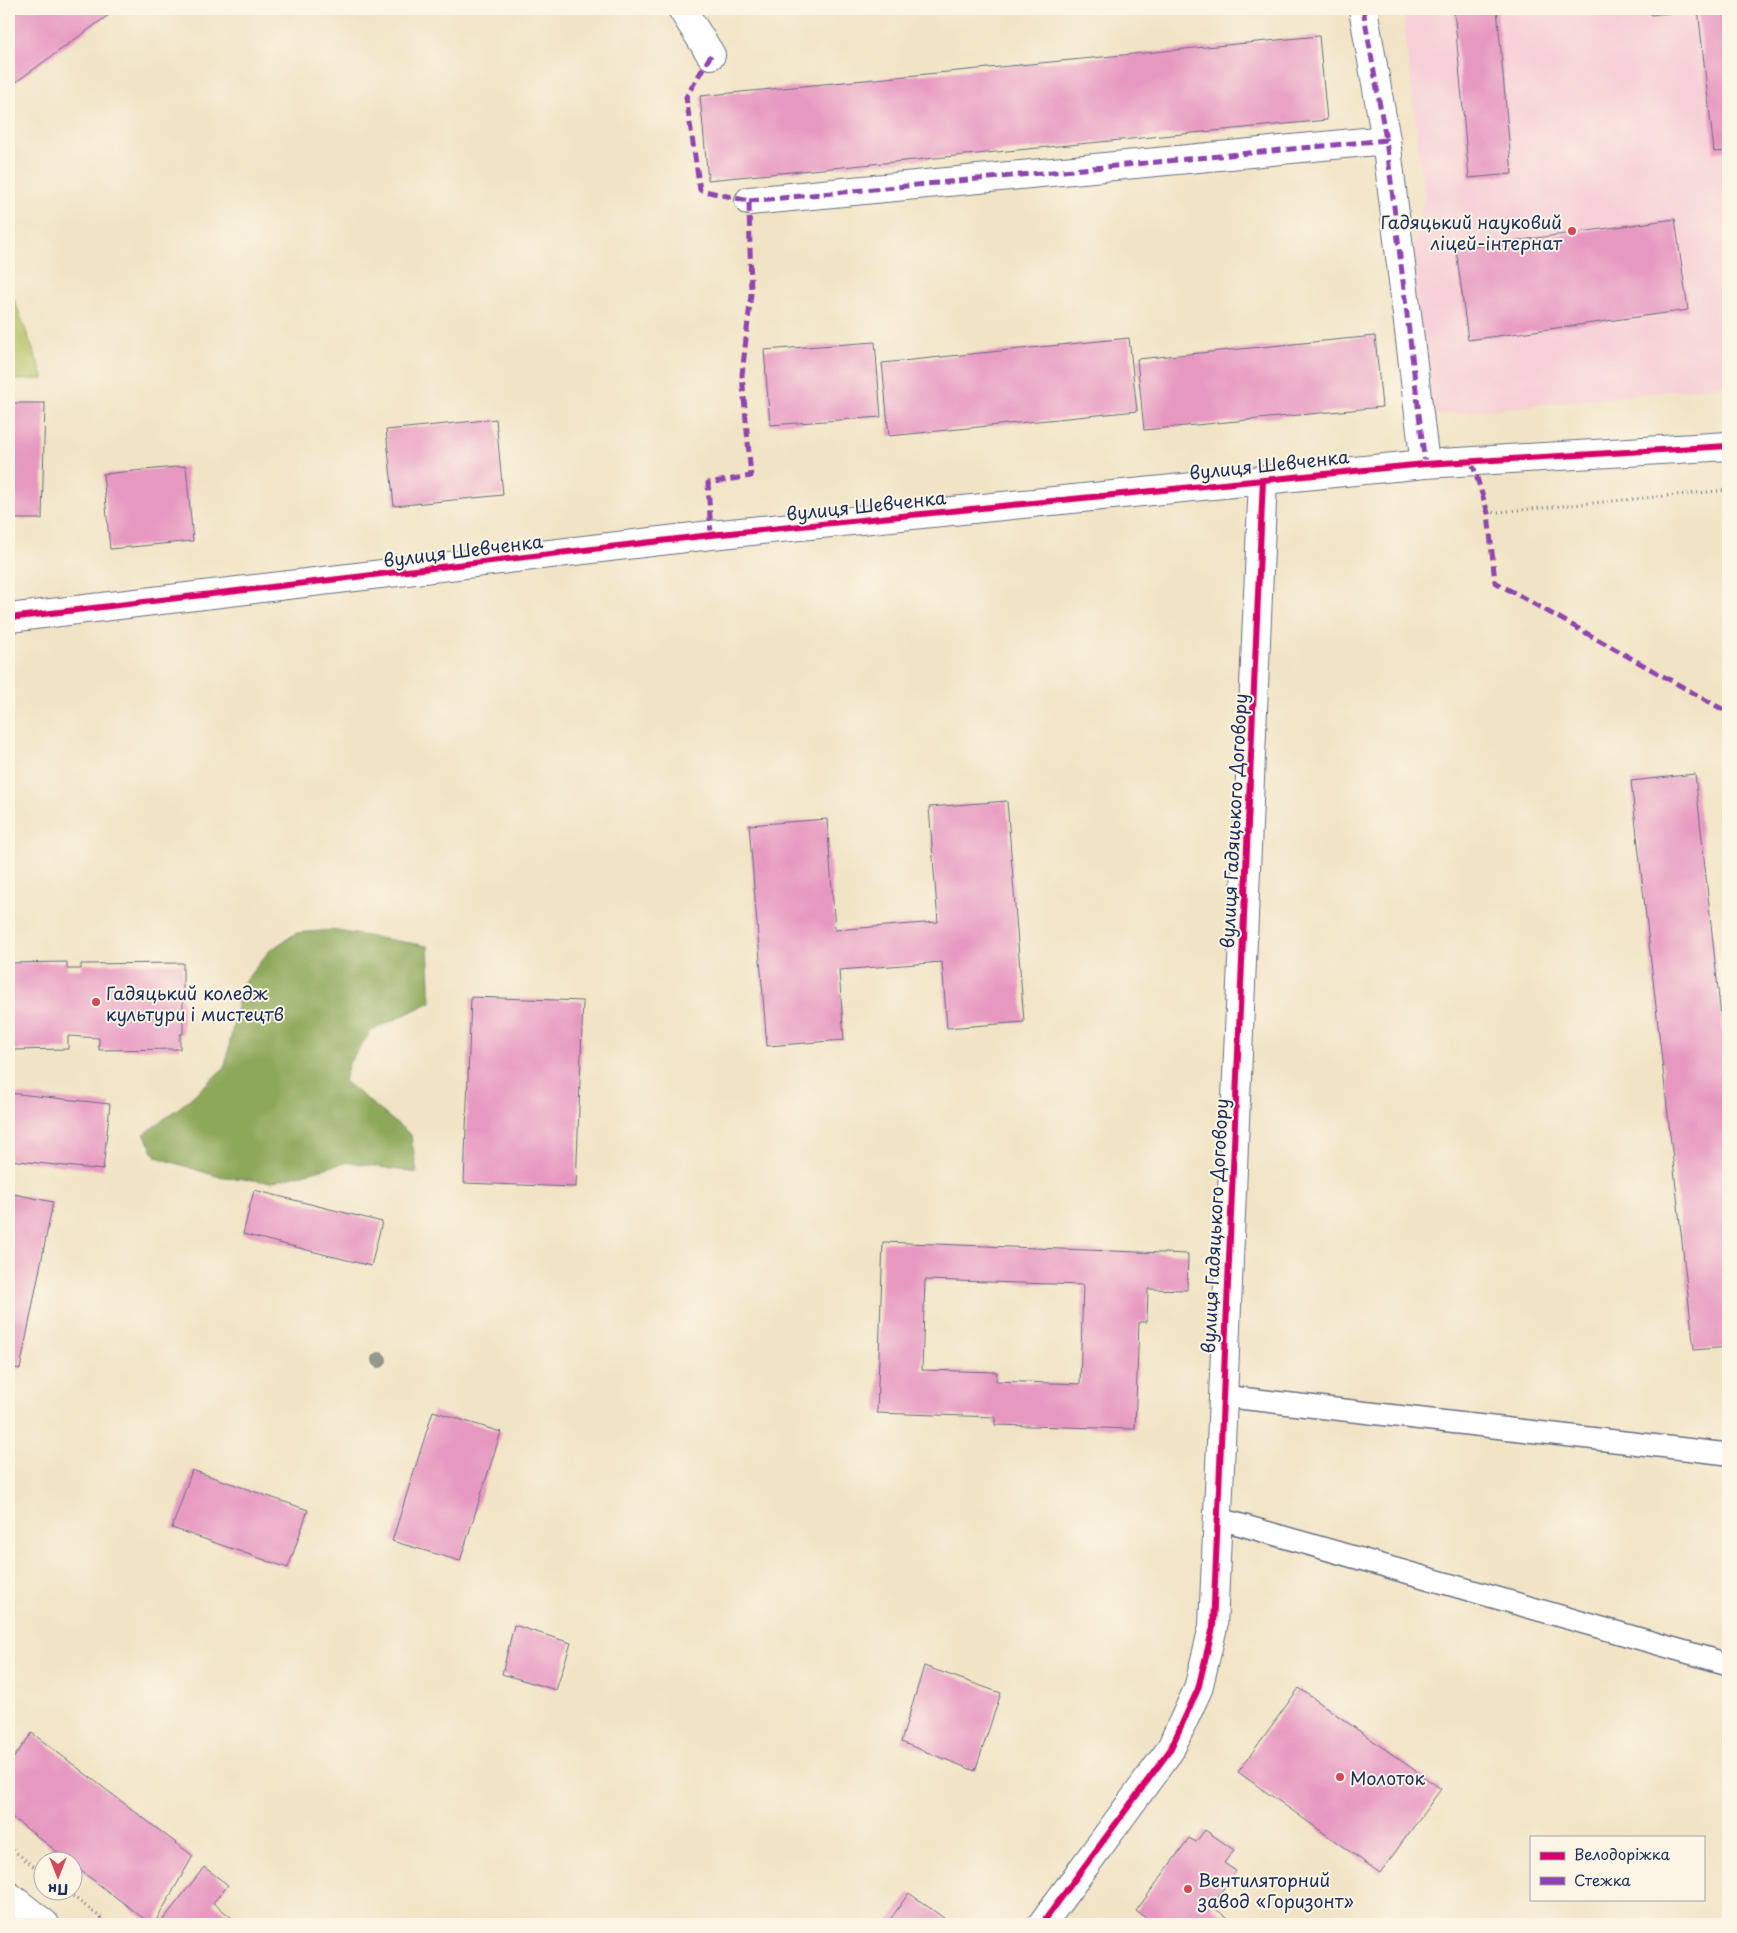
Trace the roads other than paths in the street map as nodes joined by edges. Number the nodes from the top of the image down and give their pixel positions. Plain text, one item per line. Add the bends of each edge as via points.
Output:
1 (682, 9) edge
2 (1363, 9) edge
3 (711, 56) dead end
4 (1386, 140) junction
5 (749, 201) dead end
6 (1728, 446) edge
7 (1425, 464) junction
8 (1263, 480) junction
9 (9, 618) edge
10 (1222, 1396) junction
11 (1727, 1451) edge
12 (1217, 1518) junction
13 (1728, 1664) edge
14 (9, 1896) edge
15 (45, 1924) edge
16 (1042, 1924) edge

1 - 3 street
2 - 4 street
4 - 5 street
4 - 7 street
6 - 7 street, вулиця Шевченка
7 - 8 street, вулиця Шевченка
8 - 9 street, вулиця Шевченка via 711,535
8 - 10 street, вулиця Гадяцького Договору
10 - 11 lane
10 - 12 street, вулиця Гадяцького Договору
12 - 13 lane
12 - 16 street, вулиця Гадяцького Договору via 1213,1626 1198,1689 1170,1750
14 - 15 street

